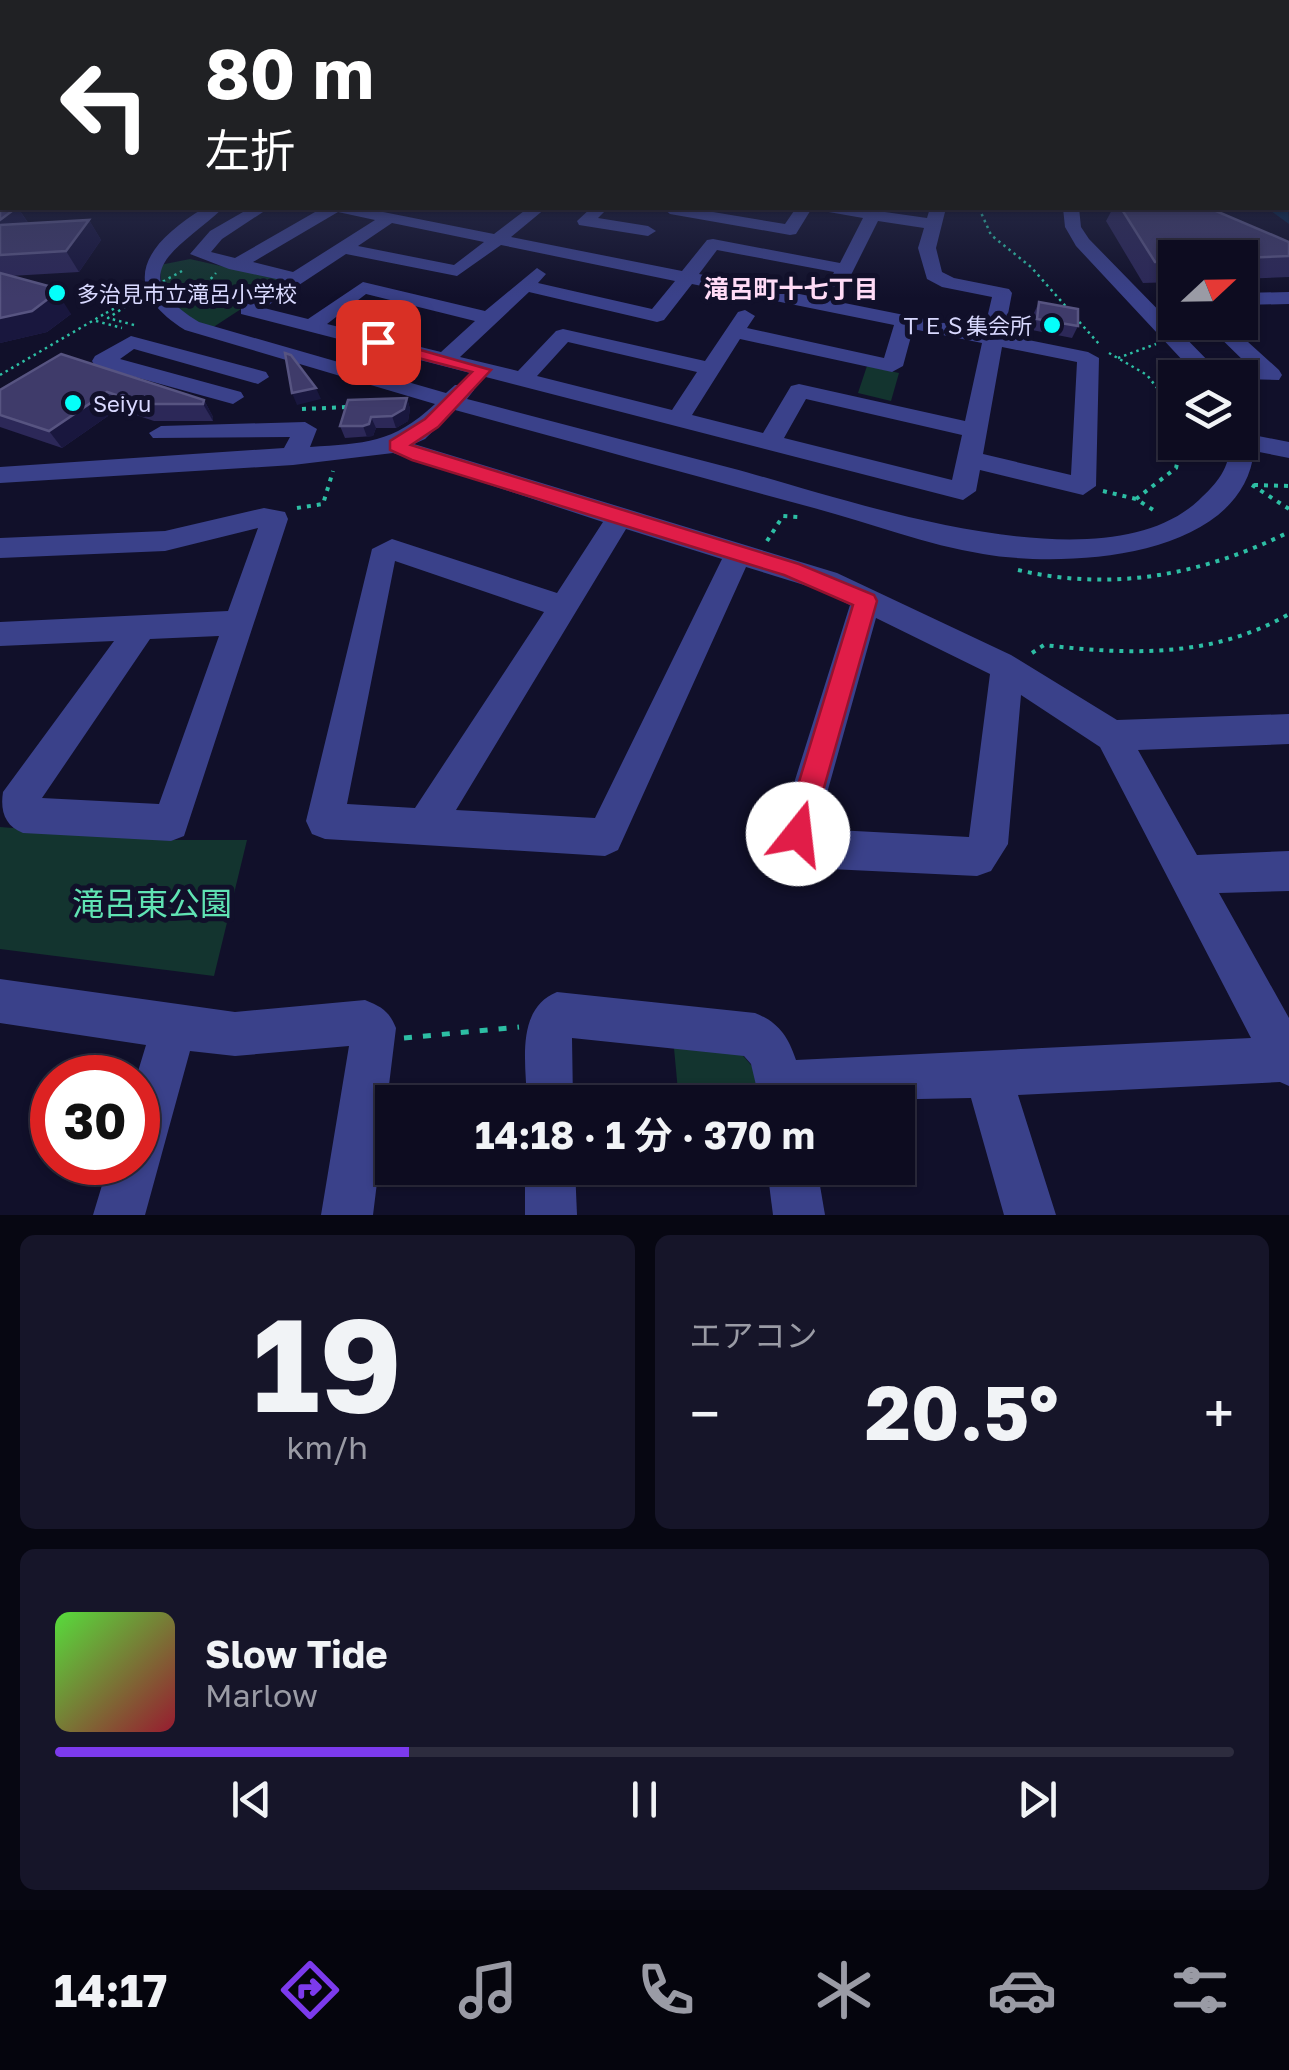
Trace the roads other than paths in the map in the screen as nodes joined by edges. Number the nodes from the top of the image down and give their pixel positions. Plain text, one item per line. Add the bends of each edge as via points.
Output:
1 (212, 210) edge
2 (258, 210) edge
3 (329, 210) edge
4 (352, 210) edge
5 (535, 210) edge
6 (598, 210) edge
7 (669, 210) edge
8 (682, 210) edge
9 (803, 210) edge
10 (844, 210) edge
11 (1071, 210) edge
12 (873, 214) junction
13 (935, 216) edge
14 (390, 217) junction
15 (648, 231) junction
16 (499, 239) junction
17 (344, 248) junction
18 (561, 251) junction
19 (618, 262) junction
20 (845, 268) junction
21 (232, 271) junction
22 (688, 277) junction
23 (294, 278) junction
24 (524, 286) junction
25 (759, 292) junction
26 (1289, 298) edge
27 (1258, 299) edge
28 (828, 304) junction
29 (488, 318) junction
30 (906, 320) junction
31 (311, 326) junction
32 (735, 332) junction
33 (220, 336) junction
34 (995, 339) junction
35 (1234, 340) edge
36 (186, 357) junction
37 (445, 360) junction
38 (1195, 360) edge
39 (711, 369) junction
40 (483, 370) junction
41 (157, 376) junction
42 (522, 380) junction
43 (1280, 382) edge
44 (233, 396) junction
45 (451, 402) junction
46 (678, 418) junction
47 (238, 431) junction
48 (976, 432) junction
49 (161, 433) dead end
50 (1258, 441) edge
51 (770, 442) junction
52 (397, 446) junction
53 (1289, 450) edge
54 (293, 457) junction
55 (972, 460) junction
56 (1238, 460) edge
57 (0, 475) edge
58 (621, 516) junction
59 (0, 548) edge
60 (748, 555) junction
61 (866, 601) junction
62 (562, 606) junction
63 (240, 622) junction
64 (142, 626) junction
65 (4, 638) edge
66 (1007, 670) junction
67 (1289, 729) edge
68 (1112, 736) junction
69 (424, 826) junction
70 (1289, 871) edge
71 (1189, 875) junction
72 (0, 1001) edge
73 (174, 1027) junction
74 (1288, 1060) edge
75 (987, 1072) junction
76 (160, 1076) edge
77 (550, 1085) edge
78 (780, 1085) edge
79 (860, 1085) edge
80 (127, 1185) edge
81 (550, 1185) edge
82 (794, 1185) edge
83 (119, 1215) edge
84 (347, 1215) edge
85 (550, 1215) edge
86 (798, 1215) edge
87 (1030, 1215) edge

1 - 33 street via 175,235 152,269 155,294 170,316
2 - 21 street via 216,235 199,254
3 - 21 street
4 - 14 street
5 - 16 street
6 - 15 street via 584,221
7 - 15 street
8 - 9 street via 790,230
10 - 12 street
11 - 38 street via 1082,242
12 - 13 street
12 - 20 street
13 - 34 street via 929,261 940,280 1002,293
14 - 16 street via 446,222
14 - 17 street
15 - 19 street
16 - 17 street via 457,271
16 - 18 street
17 - 23 street
18 - 19 street
18 - 24 street
19 - 22 street
20 - 22 street via 713,244
20 - 28 street
21 - 23 street
22 - 24 street via 658,316
22 - 25 street
23 - 31 street via 248,310
24 - 29 street
25 - 28 street
25 - 32 street
26 - 27 street
28 - 30 street
29 - 31 street via 363,288
29 - 37 street
30 - 32 street via 892,366
30 - 34 street
31 - 37 street
32 - 39 street
33 - 36 street
33 - 45 street
34 - 48 street
34 - 55 street via 1088,358 1084,486
35 - 43 street
36 - 41 street
36 - 41 street via 132,342 102,361
36 - 44 street via 258,377
37 - 40 street
39 - 42 street via 563,335
39 - 46 street
40 - 42 street
40 - 45 street
41 - 44 street
42 - 46 street
44 - 47 street via 250,403
45 - 52 street
45 - 56 street via 982,544 1054,551 1122,546 1201,517 1234,480
46 - 51 street
47 - 49 street
47 - 54 street via 305,429
48 - 51 street via 799,391
48 - 55 street
50 - 53 street
51 - 55 street via 963,491
52 - 54 street
52 - 58 street
54 - 57 street
58 - 60 street
58 - 62 street
59 - 63 street via 166,541 264,517 275,520
60 - 61 street
60 - 69 street via 605,837
61 - 66 street
61 - 66 street via 798,834 809,849 978,857 989,844
62 - 69 street
62 - 69 street via 392,548 382,556 324,821
63 - 64 street
63 - 64 street via 171,823 23,815 16,804
64 - 65 street
66 - 68 street
67 - 68 street
68 - 71 street
70 - 71 street
71 - 74 street
72 - 73 street
73 - 76 street
73 - 84 street via 235,1034 364,1022 374,1028
74 - 75 street
75 - 79 street
75 - 87 street
77 - 78 street via 549,1024 557,1014 755,1035 770,1051
80 - 83 street
81 - 85 street
82 - 86 street

